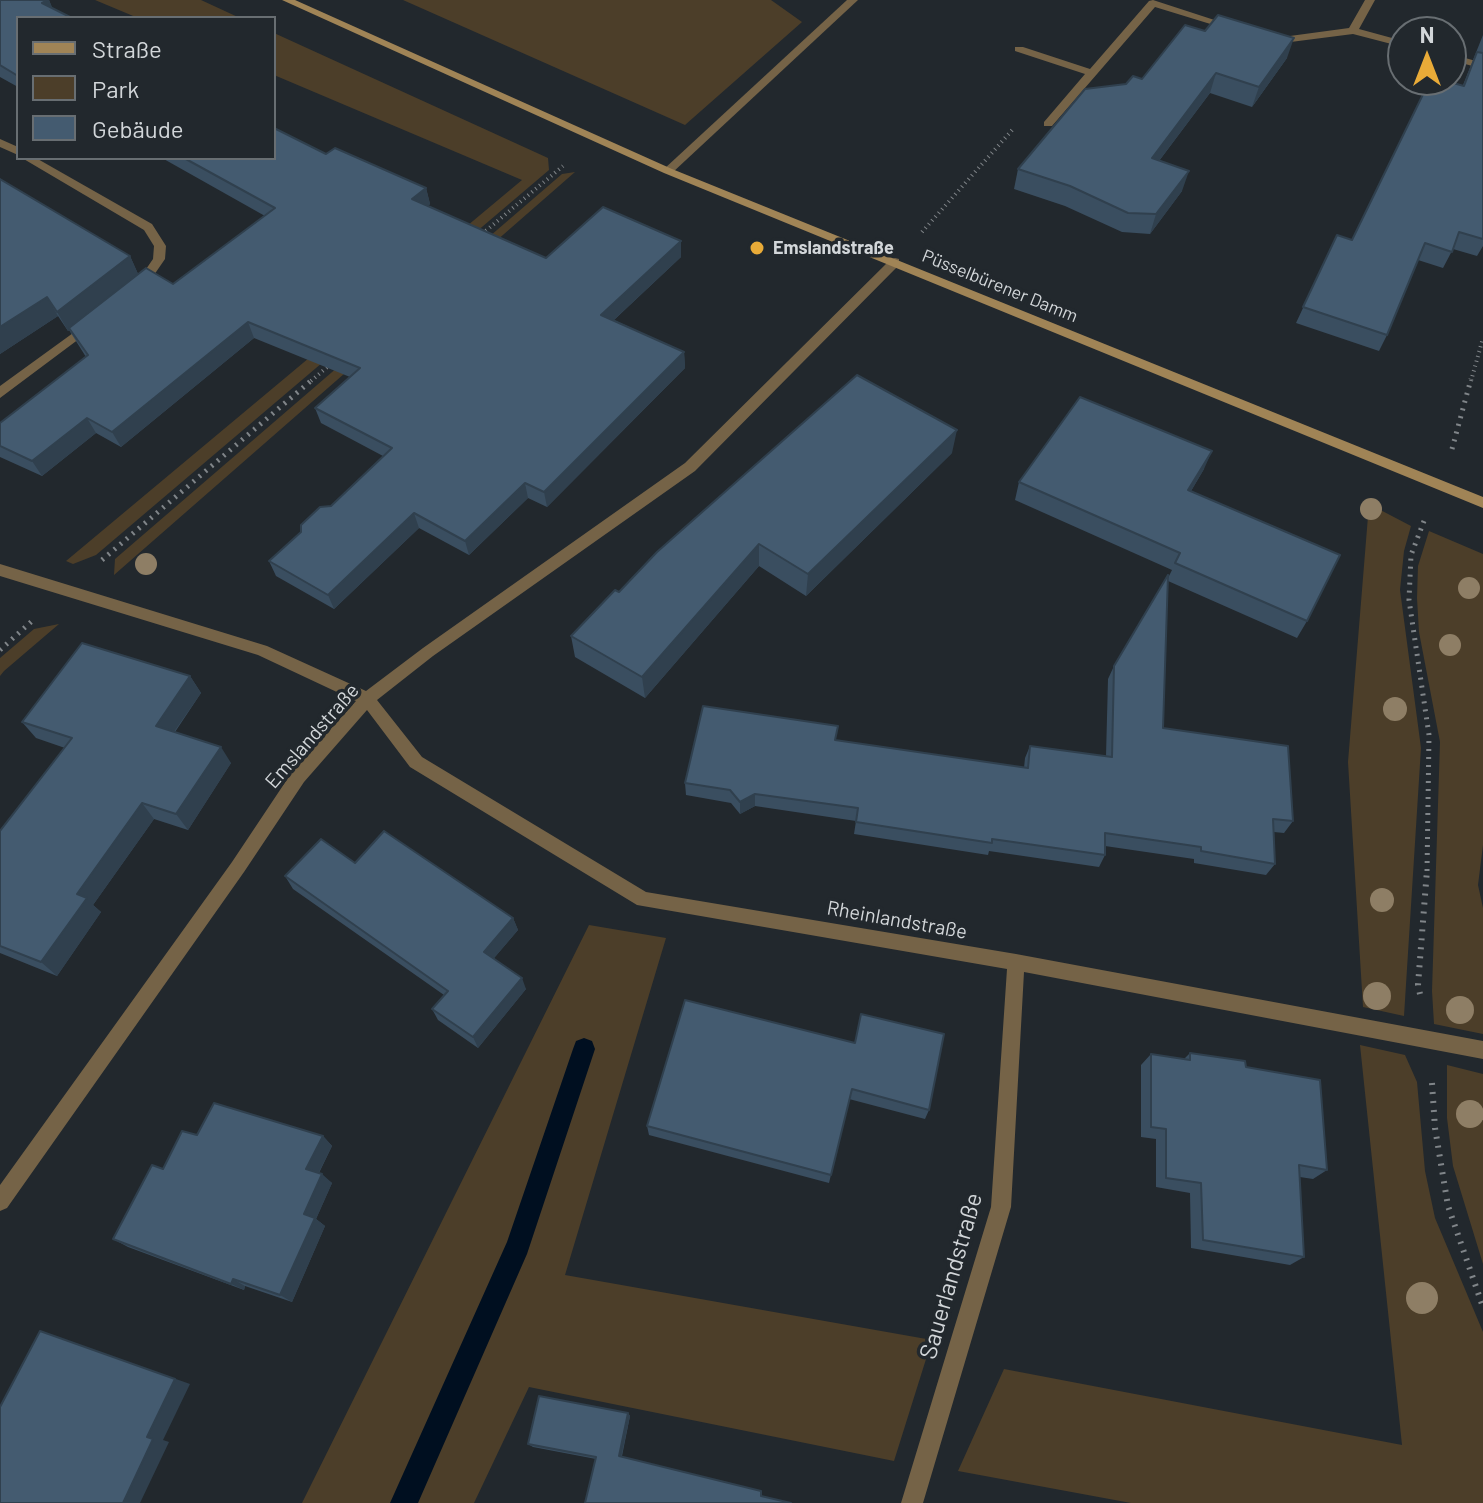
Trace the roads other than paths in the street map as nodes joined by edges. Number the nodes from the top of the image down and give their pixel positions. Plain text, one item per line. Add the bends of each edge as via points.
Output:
1 (287, 0) edge
2 (853, 0) edge
3 (1370, 0) edge
4 (1245, 31) edge
5 (1353, 31) junction
6 (1260, 36) edge
7 (1387, 40) edge
8 (1019, 49) dead end
9 (1092, 73) junction
10 (1048, 124) dead end
11 (31, 160) edge
12 (668, 171) junction
13 (895, 262) junction
14 (132, 293) edge
15 (108, 311) edge
16 (0, 393) edge
17 (1483, 503) edge
18 (0, 570) edge
19 (367, 699) junction
20 (1016, 962) junction
21 (1483, 1050) edge
22 (0, 1201) edge
23 (912, 1503) edge

1 - 12 main road, Püsselbürener Damm
2 - 12 street
3 - 5 street
4 - 9 street via 1153,3
5 - 6 street via 1276,41
5 - 7 street
8 - 9 street
9 - 10 street
11 - 14 street via 148,227 160,246 159,259
12 - 13 main road, Püsselbürener Damm
13 - 17 main road, Püsselbürener Damm
13 - 19 street, Emslandstraße via 690,467
15 - 16 street
18 - 19 street via 262,650
19 - 20 street, Rheinlandstraße via 416,762 643,899
19 - 22 street, Emslandstraße via 298,777
20 - 21 street, Rheinlandstraße
20 - 23 street, Sauerlandstraße via 1001,1207

